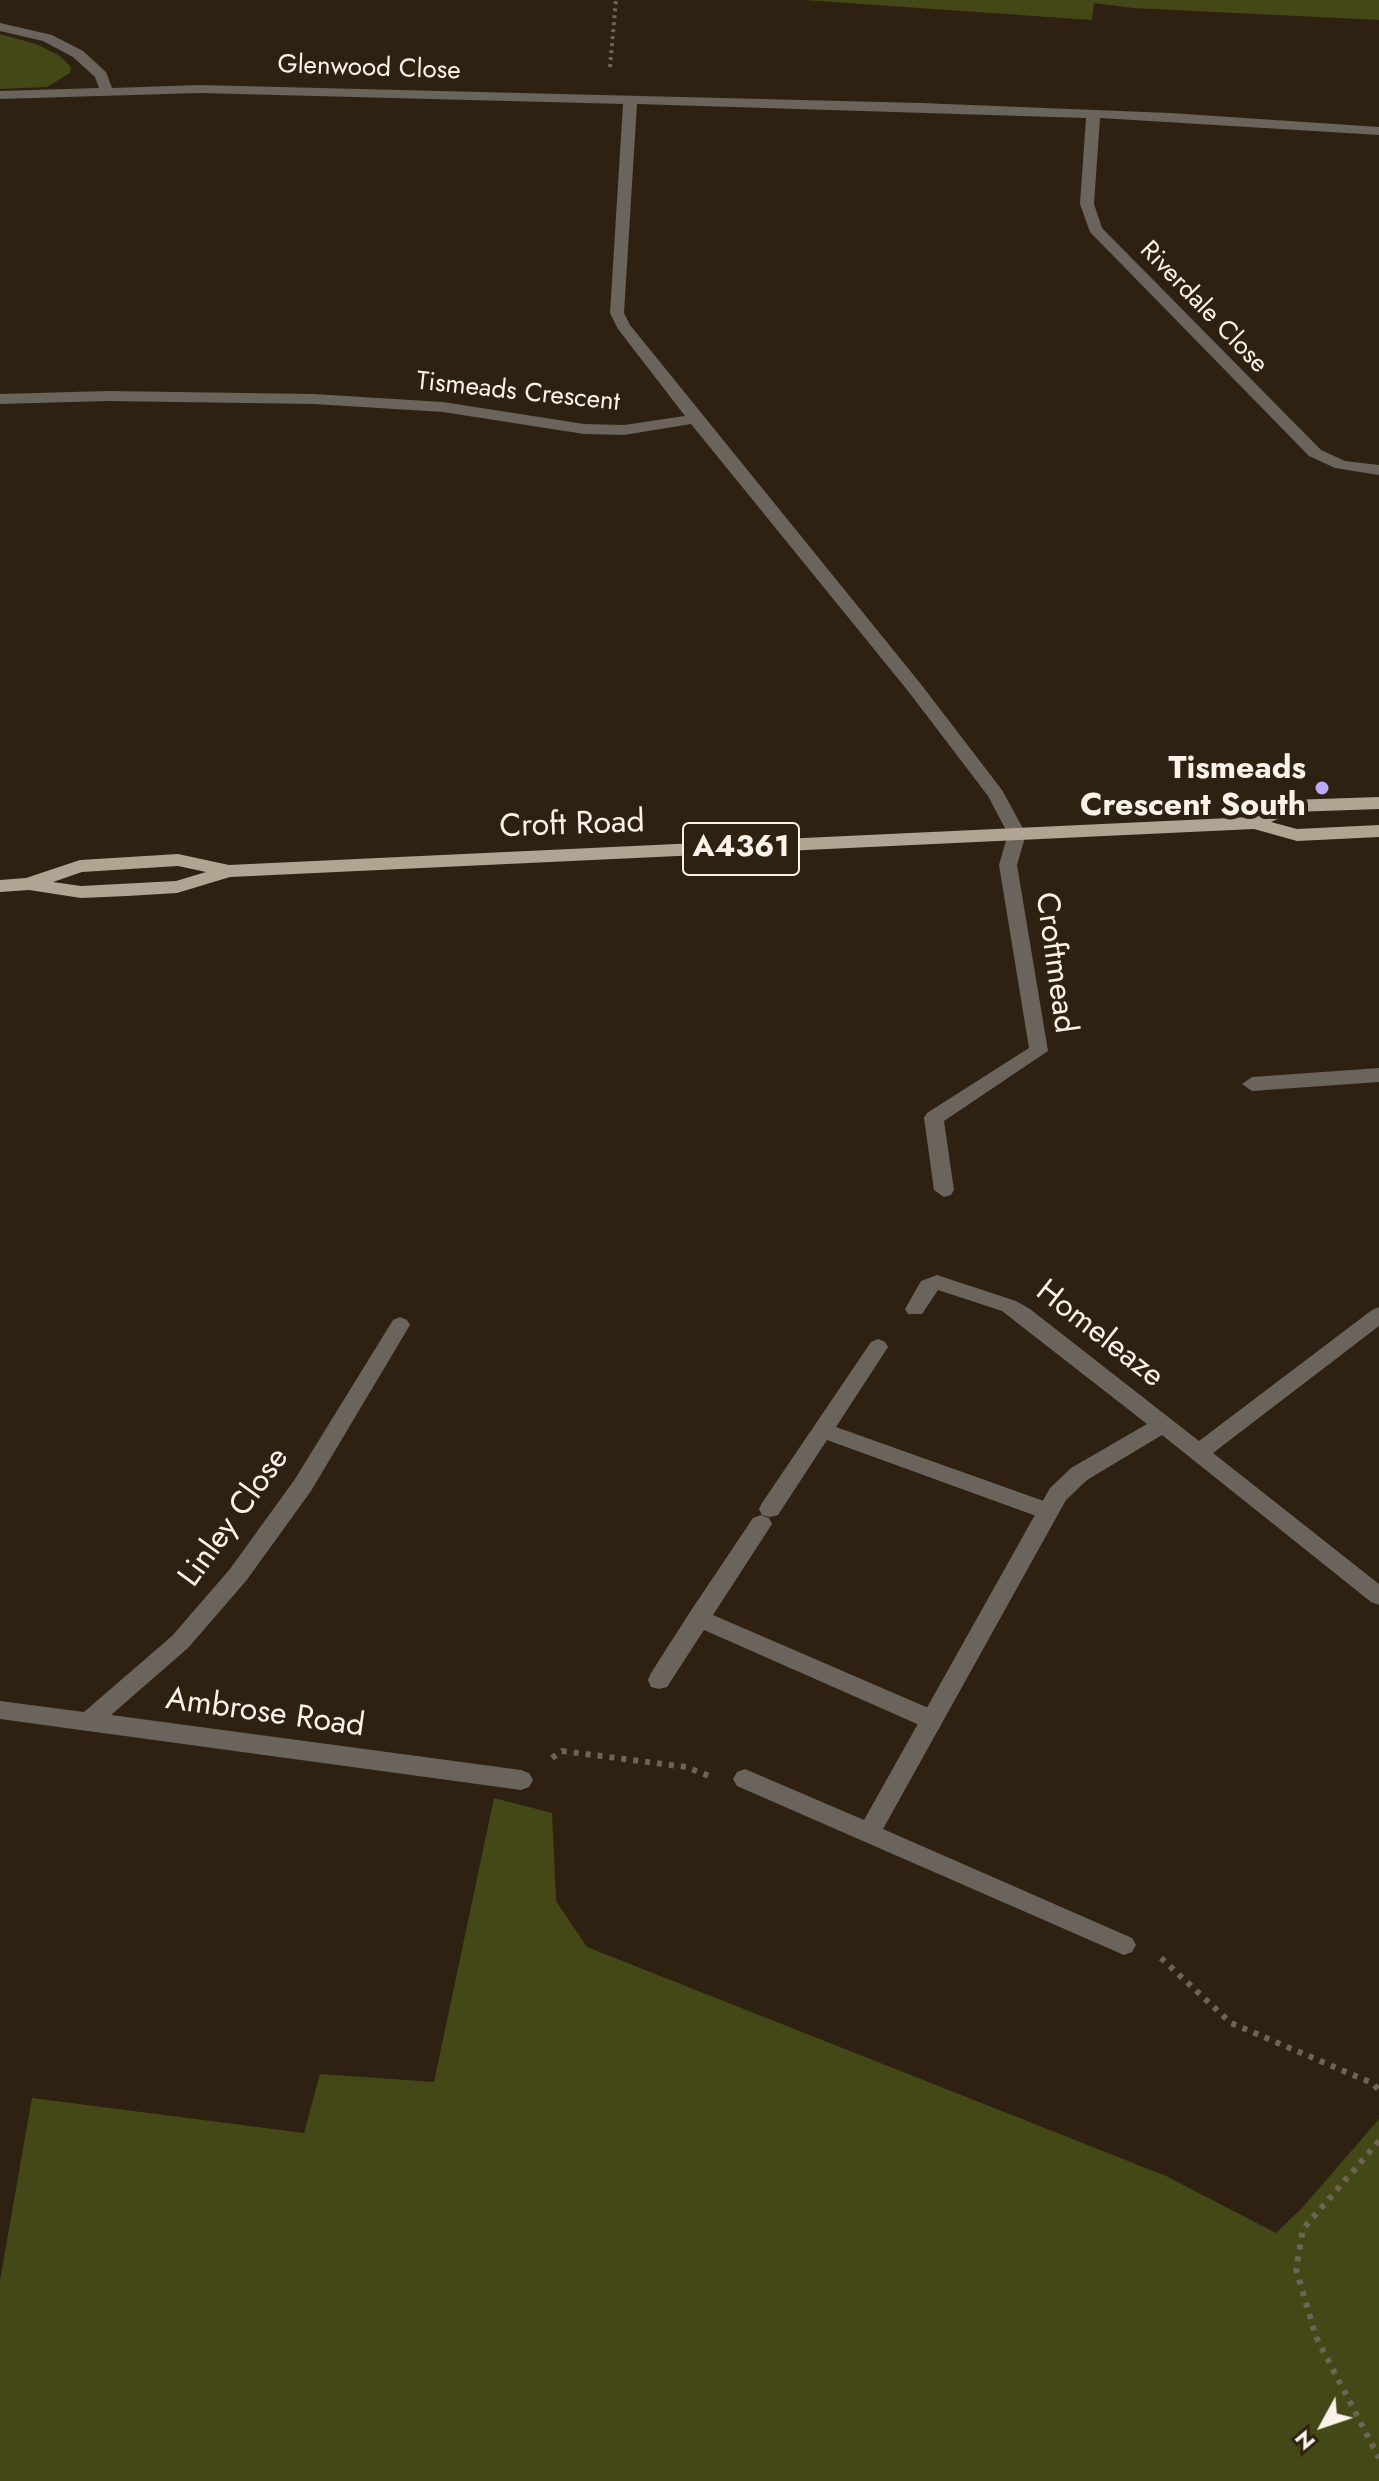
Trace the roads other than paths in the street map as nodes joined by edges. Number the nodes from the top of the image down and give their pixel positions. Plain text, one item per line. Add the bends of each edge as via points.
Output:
1 (0, 27) edge
2 (107, 92) junction
3 (0, 95) edge
4 (630, 101) junction
5 (1093, 113) junction
6 (1379, 131) edge
7 (0, 399) edge
8 (695, 419) junction
9 (1379, 470) edge
10 (1379, 803) edge
11 (1254, 823) junction
12 (1379, 831) edge
13 (1017, 834) junction
14 (229, 871) junction
15 (29, 884) junction
16 (0, 886) edge
17 (1379, 1075) edge
18 (1252, 1084) dead end
19 (944, 1190) dead end
20 (915, 1309) dead end
21 (1379, 1315) edge
22 (400, 1325) dead end
23 (878, 1347) dead end
24 (1162, 1425) junction
25 (824, 1431) junction
26 (1197, 1454) junction
27 (1047, 1511) junction
28 (1379, 1596) edge
29 (698, 1618) junction
30 (659, 1680) dead end
31 (0, 1710) edge
32 (932, 1720) junction
33 (88, 1722) junction
34 (745, 1779) road end
35 (521, 1780) road end
36 (870, 1831) junction
37 (1124, 1945) road end

1 - 2 street via 47,38 78,54 101,75
2 - 3 street, Glenwood Close
2 - 4 street, Glenwood Close via 200,89
4 - 5 street, Glenwood Close
4 - 8 street via 617,313
5 - 6 street
5 - 9 street, Riverdale Close via 1087,204 1095,229 1315,453 1341,465
7 - 8 street, Tismeads Crescent via 314,399 443,407 584,429 624,430
8 - 13 street via 914,687 996,794
10 - 11 main road, Croft Road / A4361 via 1290,806
11 - 12 main road, Croft Road / A4361 via 1297,835
11 - 13 main road, Croft Road / A4361
13 - 14 main road, Croft Road / A4361
13 - 19 street, Croftmead via 1008,865 1039,1051 934,1118
14 - 15 main road, Croft Road / A4361 via 177,887 81,892
14 - 15 main road, Croft Road / A4361 via 178,860 80,866
15 - 16 main road, Croft Road / A4361
17 - 18 street
20 - 24 street, Homeleaze via 928,1286 937,1282 1009,1306
21 - 26 street
22 - 33 street, Linley Close via 303,1485 238,1575 180,1642
23 - 25 street
24 - 26 street, Homeleaze
24 - 27 street, Homeleaze via 1079,1474
25 - 27 street
25 - 29 street
26 - 28 street, Homeleaze
27 - 32 street, Homeleaze
29 - 30 street
29 - 32 street
31 - 33 street, Ambrose Road
32 - 36 street, Homeleaze
33 - 35 street, Ambrose Road
34 - 36 street
36 - 37 street

